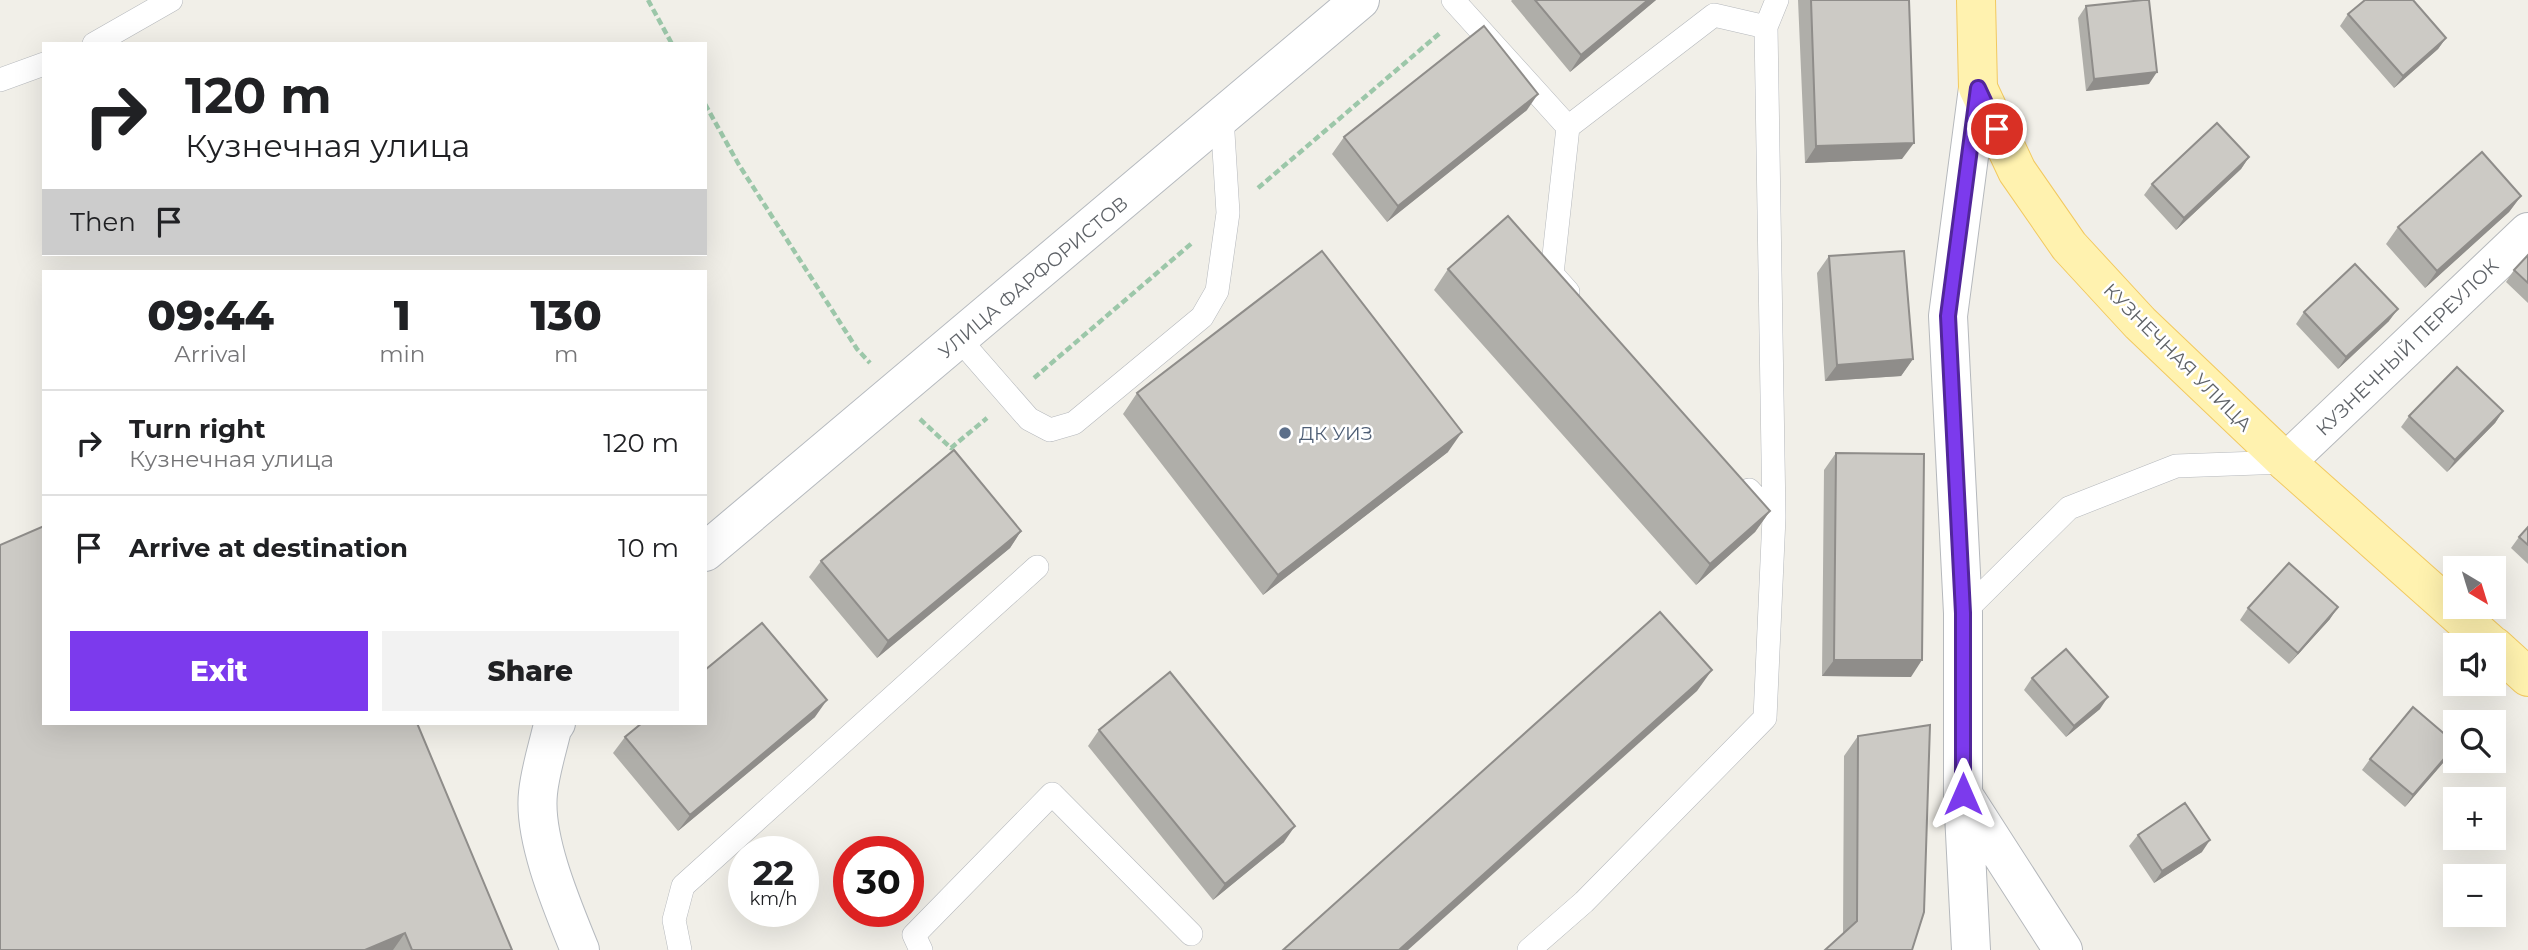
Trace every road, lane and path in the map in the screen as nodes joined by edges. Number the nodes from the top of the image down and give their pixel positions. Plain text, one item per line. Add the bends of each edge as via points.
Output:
1 (171, 0) edge
2 (648, 0) edge
3 (1360, 0) edge
4 (1453, 0) edge
5 (1777, 0) edge
6 (1976, 0) edge
7 (1766, 27) junction
8 (98, 42) edge
9 (671, 42) edge
10 (42, 65) edge
11 (0, 80) edge
12 (1978, 88) junction
13 (707, 108) edge
14 (1222, 117) junction
15 (1568, 127) junction
16 (2528, 232) edge
17 (1580, 305) edge
18 (960, 340) junction
19 (896, 392) junction
20 (951, 448) edge
21 (2286, 462) junction
22 (1737, 477) edge
23 (1773, 517) junction
24 (707, 550) edge
25 (1037, 567) dead end
26 (1963, 613) junction
27 (2478, 633) edge
28 (2506, 658) edge
29 (2528, 677) edge
30 (555, 725) edge
31 (1963, 794) junction
32 (1191, 934) dead end
33 (580, 950) edge
34 (680, 950) edge
35 (921, 950) edge
36 (1530, 950) edge
37 (1971, 950) edge
38 (2063, 950) edge

1 - 8 lane
2 - 9 path
3 - 14 street, УЛИЦА ФАРФОРИСТОВ
4 - 15 lane
5 - 7 lane
6 - 12 main road, КУЗНЕЧНАЯ УЛИЦА
7 - 15 lane via 1714,15
7 - 23 lane
10 - 11 lane
12 - 21 main road, КУЗНЕЧНАЯ УЛИЦА via 2017,171 2069,246 2140,324
12 - 26 street via 1948,316
13 - 19 path via 857,349
14 - 18 street, УЛИЦА ФАРФОРИСТОВ
14 - 18 lane via 1228,213 1217,291 1202,317 1074,423 1050,430 1029,419
15 - 17 lane via 1552,274
16 - 21 street, КУЗНЕЧНЫЙ ПЕРЕУЛОК
18 - 19 street, УЛИЦА ФАРФОРИСТОВ
19 - 20 path
19 - 24 street, УЛИЦА ФАРФОРИСТОВ
21 - 26 lane via 2176,466 2069,508
21 - 27 main road, КУЗНЕЧНАЯ УЛИЦА
22 - 23 lane
23 - 36 lane via 1765,718 1584,902
25 - 34 lane via 683,886 674,920
26 - 31 street
28 - 29 main road, КУЗНЕЧНАЯ УЛИЦА
30 - 33 street via 538,795 542,838 557,894
31 - 37 street
31 - 38 street
32 - 35 lane via 1052,794 914,935

